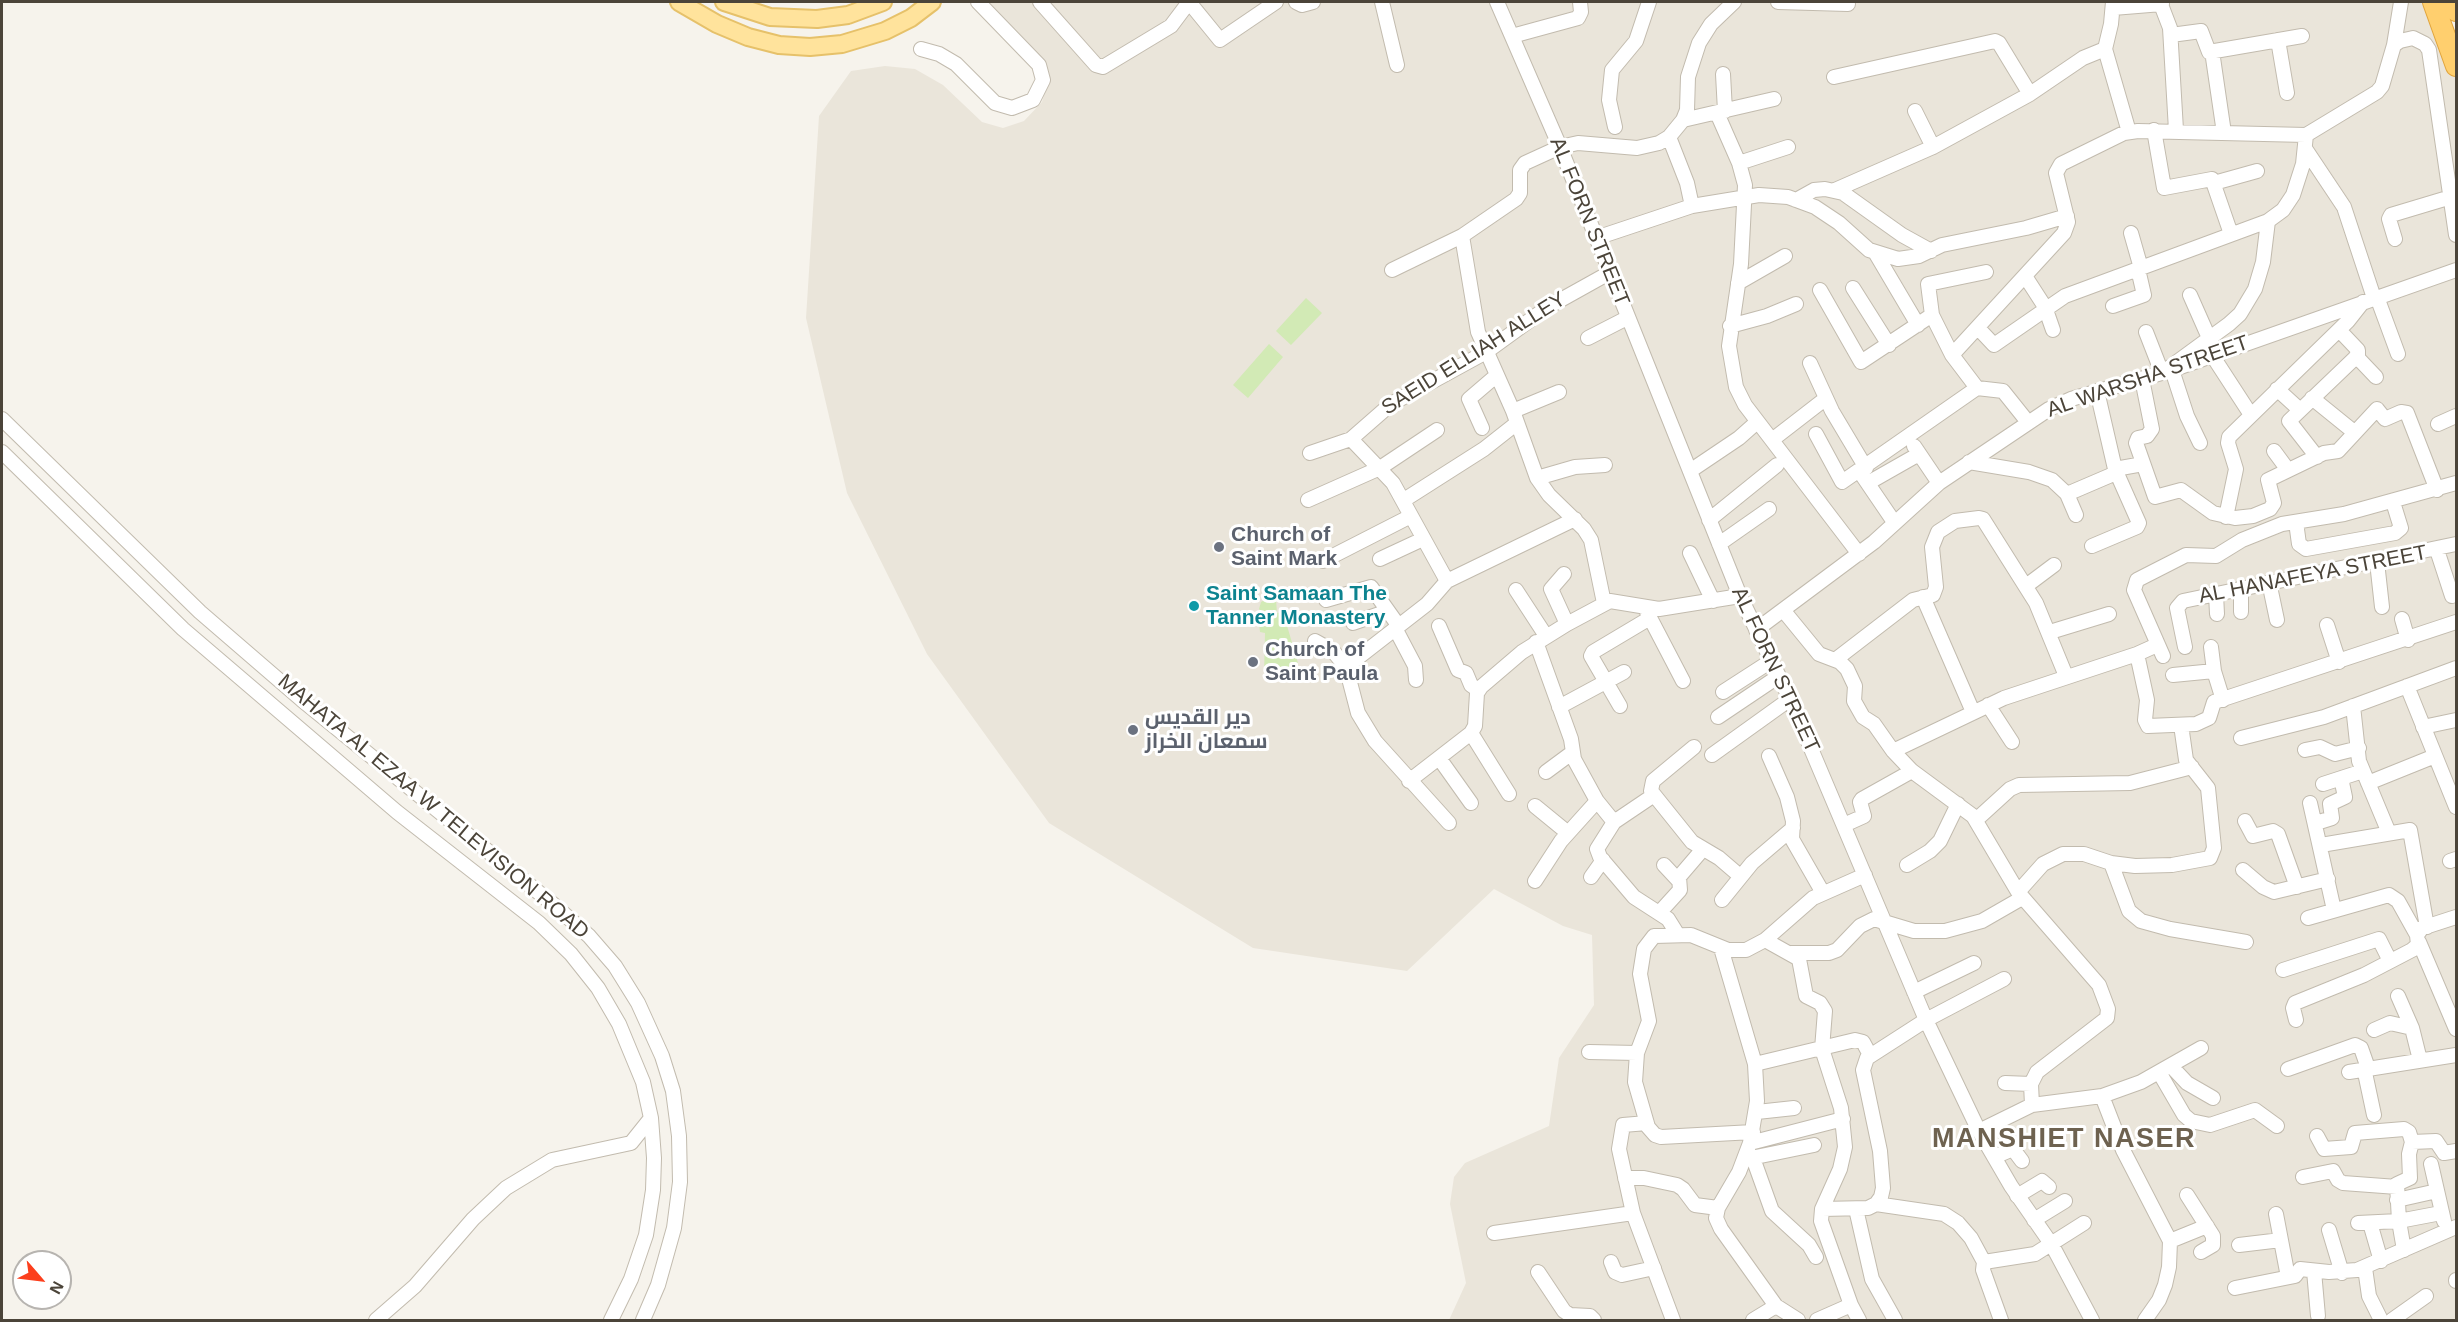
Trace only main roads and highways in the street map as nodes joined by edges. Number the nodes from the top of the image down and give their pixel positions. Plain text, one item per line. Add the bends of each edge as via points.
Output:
1 (679, 2) edge
2 (724, 2) edge
3 (883, 2) edge
4 (932, 2) edge
5 (2433, 2) edge
6 (2453, 2) edge
7 (2457, 11) edge
8 (2457, 66) edge

1 - 4 main road via 748,37 810,47 842,44 885,31
2 - 3 main road via 770,17 817,20 848,15
5 - 8 highway
6 - 7 highway

